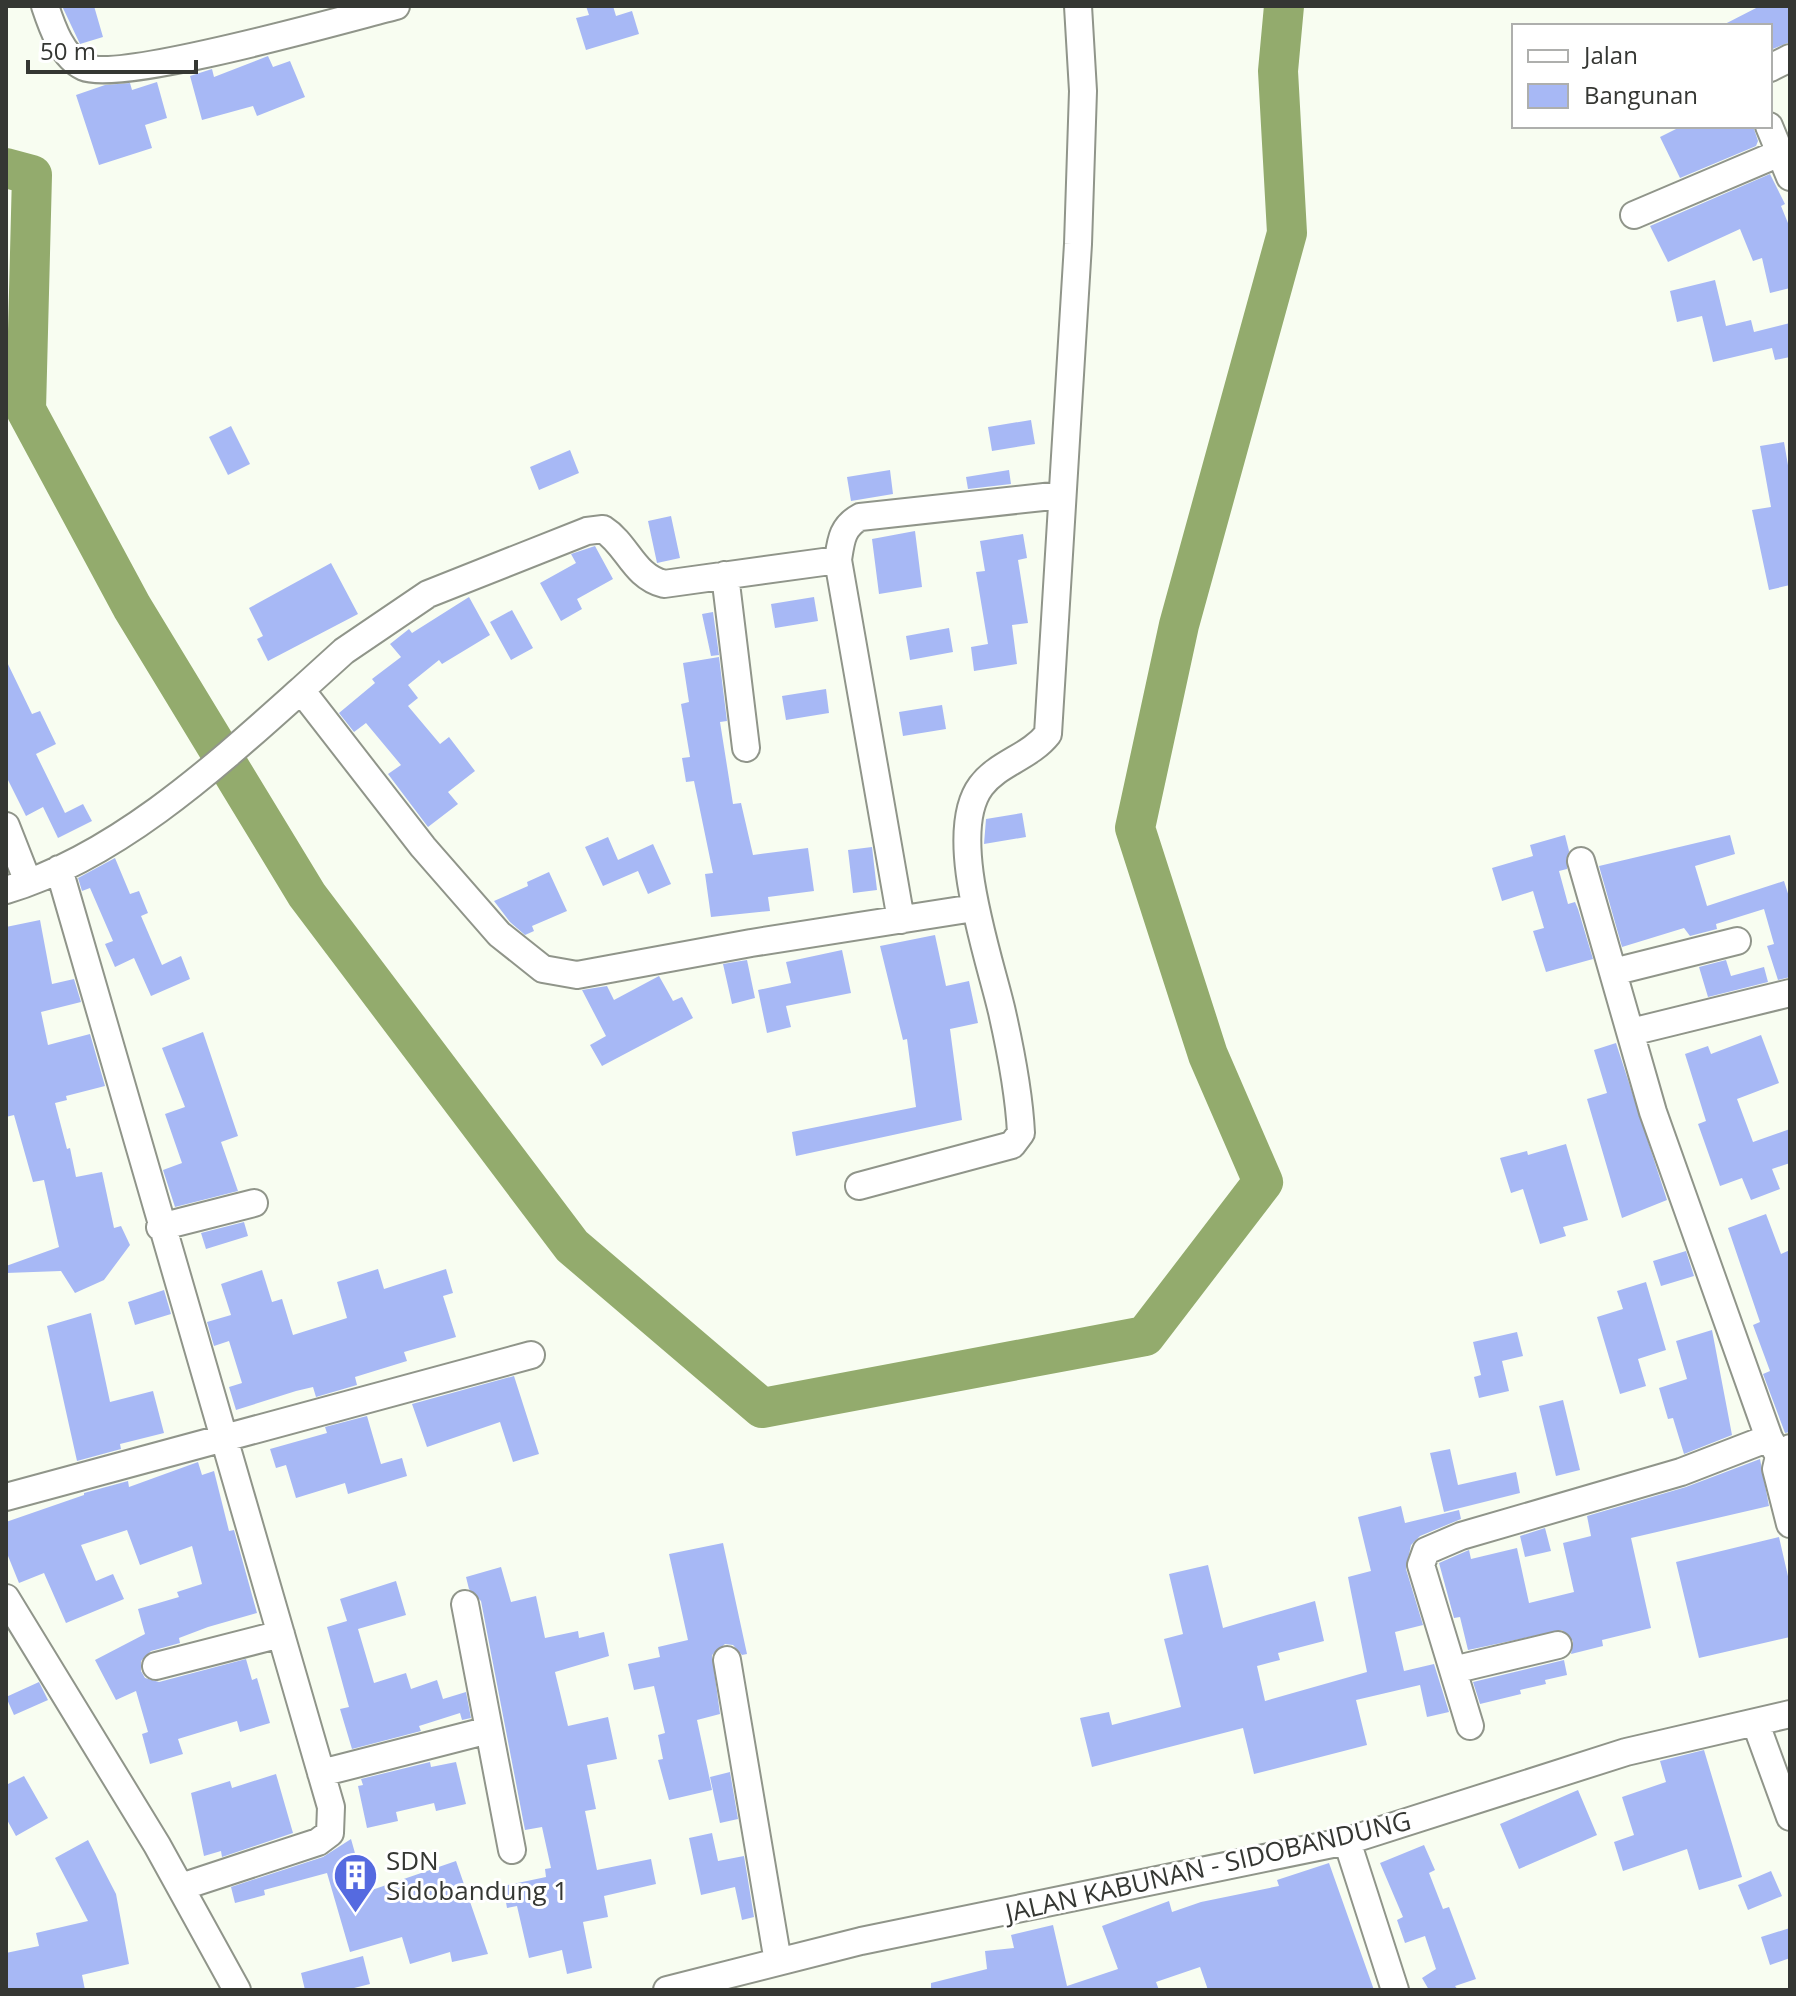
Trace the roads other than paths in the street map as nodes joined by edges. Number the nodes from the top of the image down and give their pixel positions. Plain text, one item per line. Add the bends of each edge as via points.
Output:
1 (45, 6) edge
2 (396, 6) edge
3 (1078, 6) edge
4 (1790, 58) edge
5 (1772, 67) edge
6 (1770, 128) edge
7 (1785, 165) edge
8 (1634, 215) dead end
9 (1062, 495) junction
10 (838, 560) junction
11 (725, 575) junction
12 (301, 690) junction
13 (746, 748) dead end
14 (6, 826) edge
15 (1581, 861) dead end
16 (59, 869) junction
17 (17, 886) edge
18 (974, 908) junction
19 (901, 920) junction
20 (1737, 941) dead end
21 (1613, 972) junction
22 (1790, 993) edge
23 (1631, 1032) junction
24 (859, 1186) dead end
25 (254, 1203) dead end
26 (160, 1227) junction
27 (531, 1355) dead end
28 (224, 1438) junction
29 (1779, 1447) edge
30 (6, 1497) edge
31 (1790, 1524) edge
32 (6, 1598) edge
33 (465, 1604) dead end
34 (281, 1634) junction
35 (1558, 1645) dead end
36 (727, 1660) dead end
37 (156, 1666) dead end
38 (1453, 1670) junction
39 (1790, 1714) edge
40 (1756, 1724) junction
41 (1470, 1726) dead end
42 (489, 1730) junction
43 (321, 1773) junction
44 (1790, 1817) edge
45 (1347, 1841) junction
46 (512, 1850) dead end
47 (181, 1887) junction
48 (778, 1962) junction
49 (237, 1990) edge
50 (667, 1990) edge
51 (1395, 1990) edge

1 - 2 street via 62,46 74,62 88,69 181,59
3 - 9 street via 1081,162
4 - 5 street
6 - 7 street
7 - 8 street
9 - 10 street via 860,517 841,534
9 - 18 street via 1048,734 1038,748 980,787 968,845
10 - 11 street
10 - 19 street
11 - 12 street via 664,584 649,580 618,538 603,529 587,531 428,594 344,651
11 - 13 street
12 - 16 street via 207,773
12 - 19 street via 451,880 499,934 543,969 577,975
14 - 17 street
15 - 21 street
16 - 17 street
16 - 26 street
18 - 19 street
18 - 24 street via 1014,1065 1019,1139
20 - 21 street
21 - 23 street
22 - 23 street
23 - 29 street via 1653,1112
25 - 26 street
26 - 28 street
27 - 28 street
28 - 30 street
28 - 34 street
29 - 31 street via 1776,1469
29 - 38 street via 1731,1456 1426,1551 1421,1565
32 - 47 street
33 - 42 street
34 - 37 street
34 - 43 street
35 - 38 street
36 - 48 street
38 - 41 street
39 - 40 street, JALAN KABUNAN - SIDOBANDUNG
40 - 44 street
40 - 45 street, JALAN KABUNAN - SIDOBANDUNG via 1626,1752
42 - 43 street
42 - 46 street
43 - 47 street via 331,1807 330,1833 318,1842
45 - 48 street, JALAN KABUNAN - SIDOBANDUNG
45 - 51 street
47 - 49 street
48 - 50 street, JALAN KABUNAN - SIDOBANDUNG

